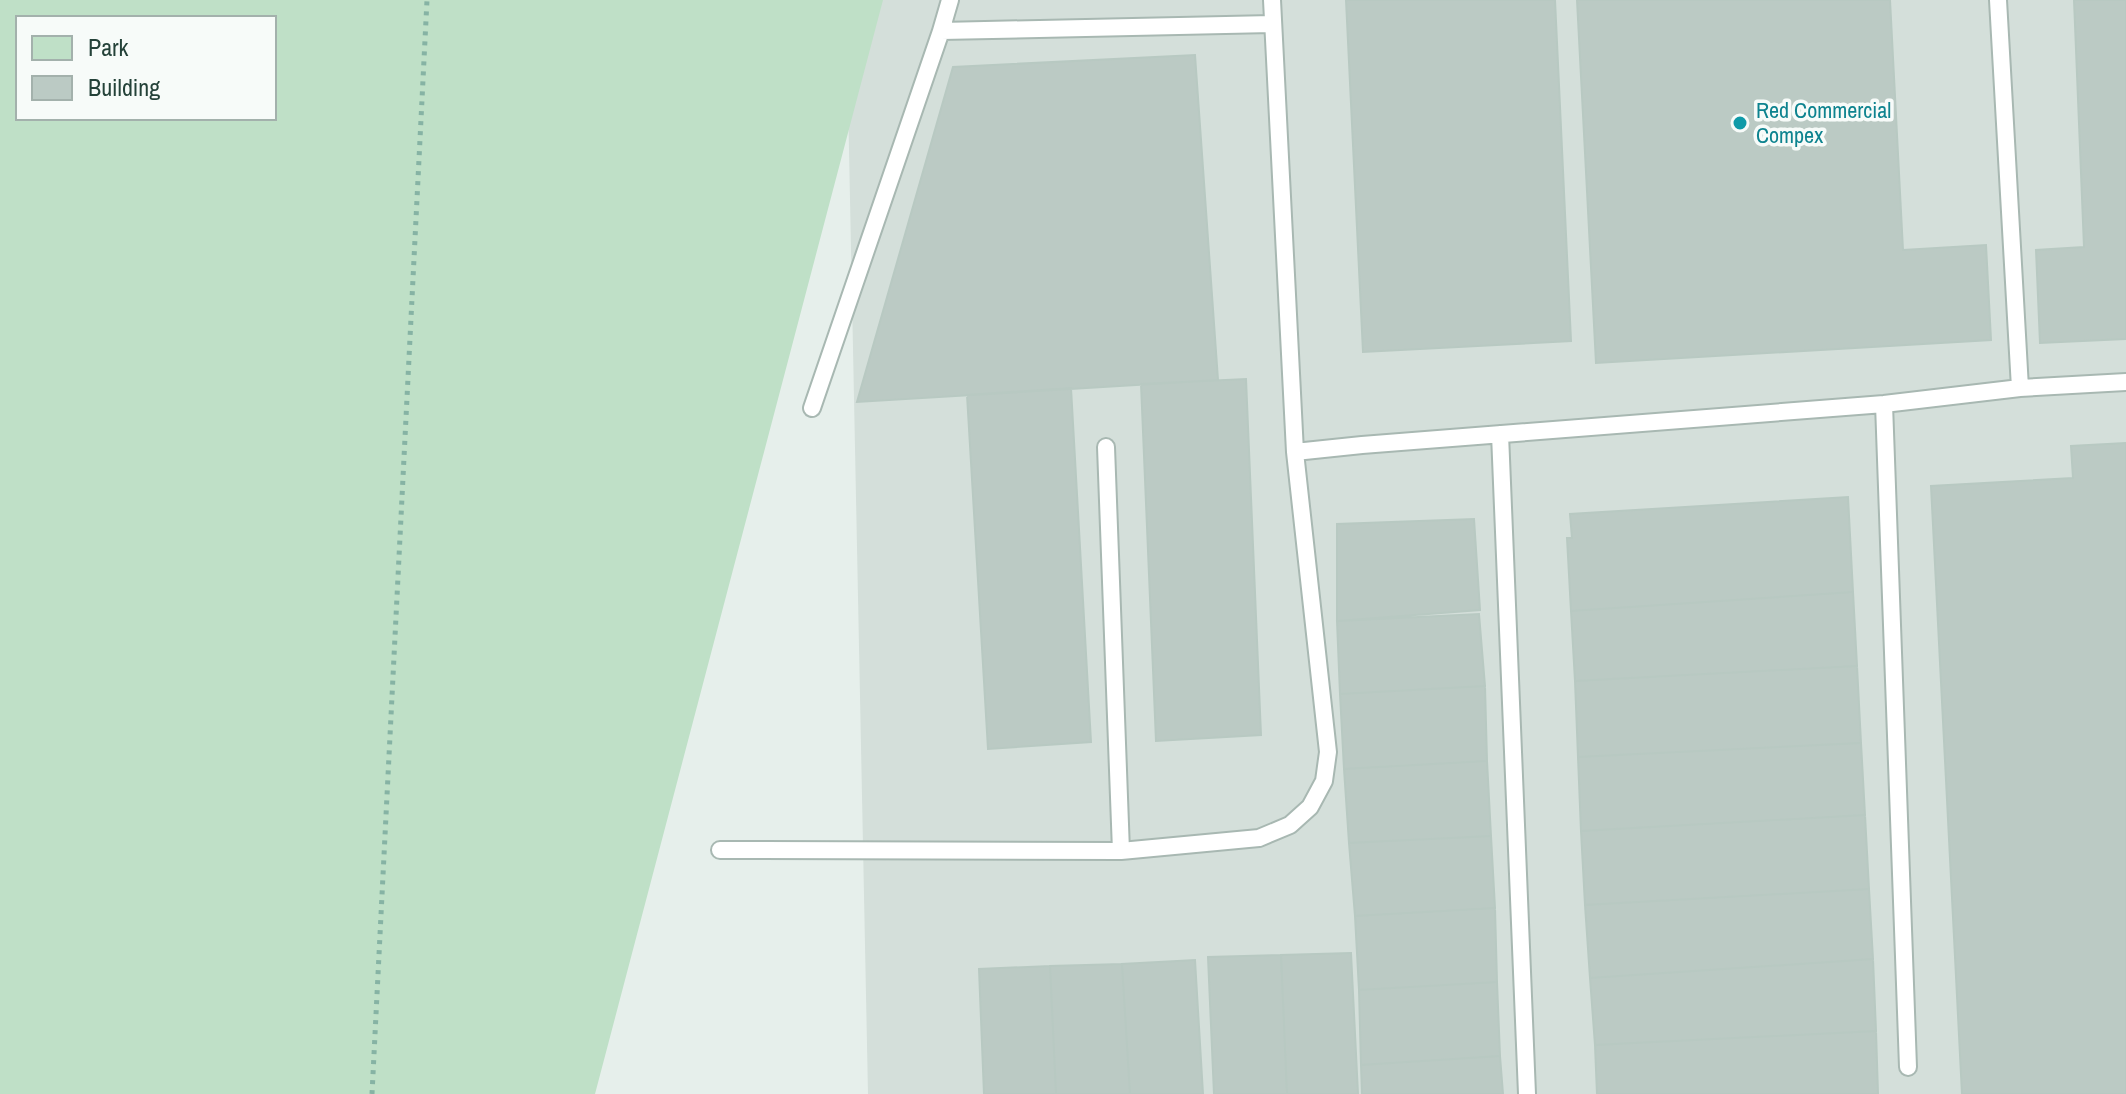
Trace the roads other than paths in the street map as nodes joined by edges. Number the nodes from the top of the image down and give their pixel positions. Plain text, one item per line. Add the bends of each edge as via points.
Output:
1 (950, 0) edge
2 (1272, 0) edge
3 (1998, 0) edge
4 (1273, 24) junction
5 (941, 31) junction
6 (2126, 382) edge
7 (2020, 388) junction
8 (1884, 404) junction
9 (812, 408) dead end
10 (1500, 434) junction
11 (1106, 447) dead end
12 (1295, 452) junction
13 (720, 850) dead end
14 (1121, 851) junction
15 (1908, 1067) dead end
16 (1527, 1094) edge

1 - 5 lane
2 - 4 lane
3 - 7 lane
4 - 5 lane
4 - 12 lane
5 - 9 lane
6 - 7 lane
7 - 8 lane
8 - 10 lane
8 - 15 lane
10 - 12 lane
10 - 16 lane
11 - 14 lane
12 - 14 lane via 1328,752 1324,781 1310,807 1290,825 1259,838
13 - 14 lane

